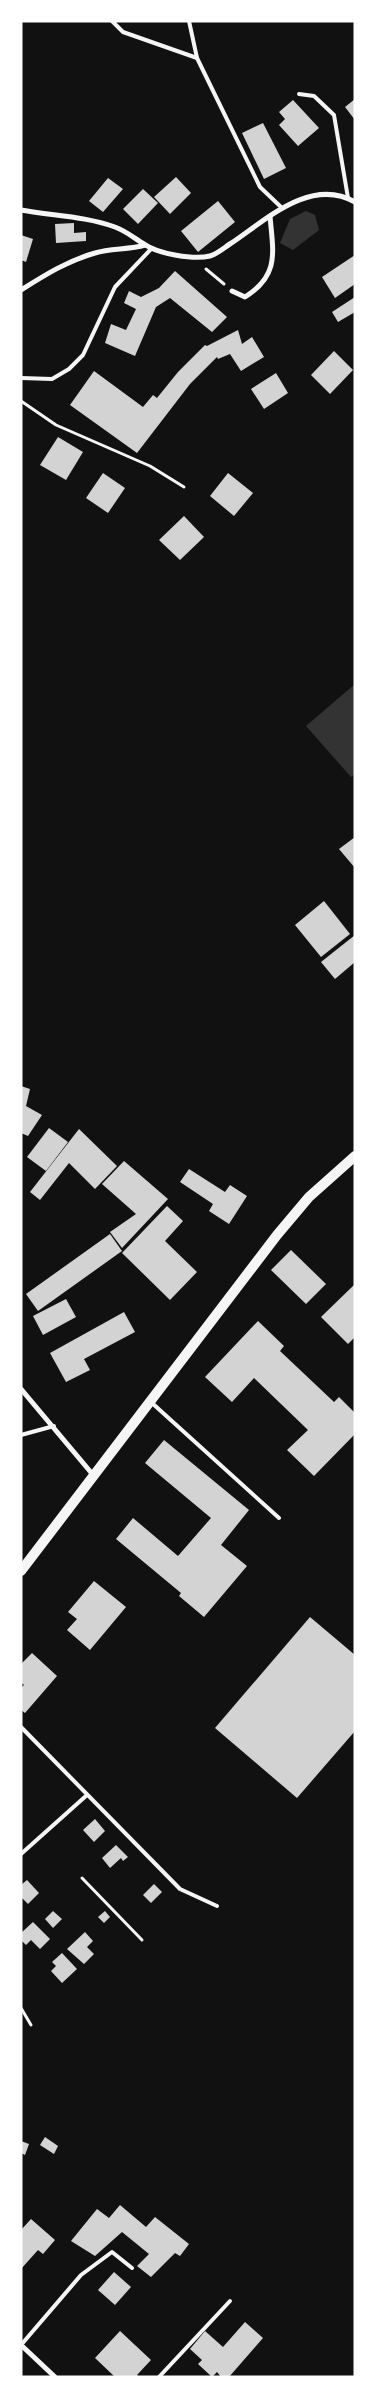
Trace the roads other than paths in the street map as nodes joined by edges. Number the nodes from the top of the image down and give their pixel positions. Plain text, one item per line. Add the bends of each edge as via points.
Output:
1 (112, 21) edge
2 (189, 21) edge
3 (197, 58) junction
4 (299, 94) dead end
5 (348, 198) junction
6 (355, 202) edge
7 (281, 207) junction
8 (21, 210) edge
9 (270, 216) junction
10 (145, 246) junction
11 (152, 248) junction
12 (21, 290) edge
13 (232, 291) road end
14 (21, 378) edge
15 (355, 1156) edge
16 (21, 1389) edge
17 (150, 1402) junction
18 (54, 1426) junction
19 (21, 1435) edge
20 (94, 1476) junction
21 (279, 1518) dead end
22 (21, 1570) edge
23 (21, 1728) edge
24 (87, 1795) junction
25 (21, 1854) edge
26 (218, 1906) dead end
27 (132, 2268) dead end
28 (230, 2301) dead end
29 (21, 2345) edge
30 (55, 2377) edge
31 (159, 2377) edge

1 - 3 lane via 123,32
2 - 3 lane
3 - 7 lane via 260,187
4 - 5 lane via 314,96 334,115
5 - 6 street
5 - 7 street via 307,196
7 - 9 street
8 - 10 street via 72,216 115,227
9 - 11 street via 213,255 194,259
9 - 13 street via 273,263 259,288 245,297
10 - 11 street
10 - 12 street via 89,255 52,270
11 - 14 lane via 115,287 84,356 52,379
15 - 17 main road via 309,1197 283,1227
16 - 18 street
17 - 20 main road
17 - 21 lane
18 - 19 lane
18 - 20 street
20 - 22 main road
23 - 24 lane
24 - 25 lane
24 - 26 lane via 180,1889
27 - 29 lane via 112,2252 81,2275
28 - 31 lane
29 - 30 street

